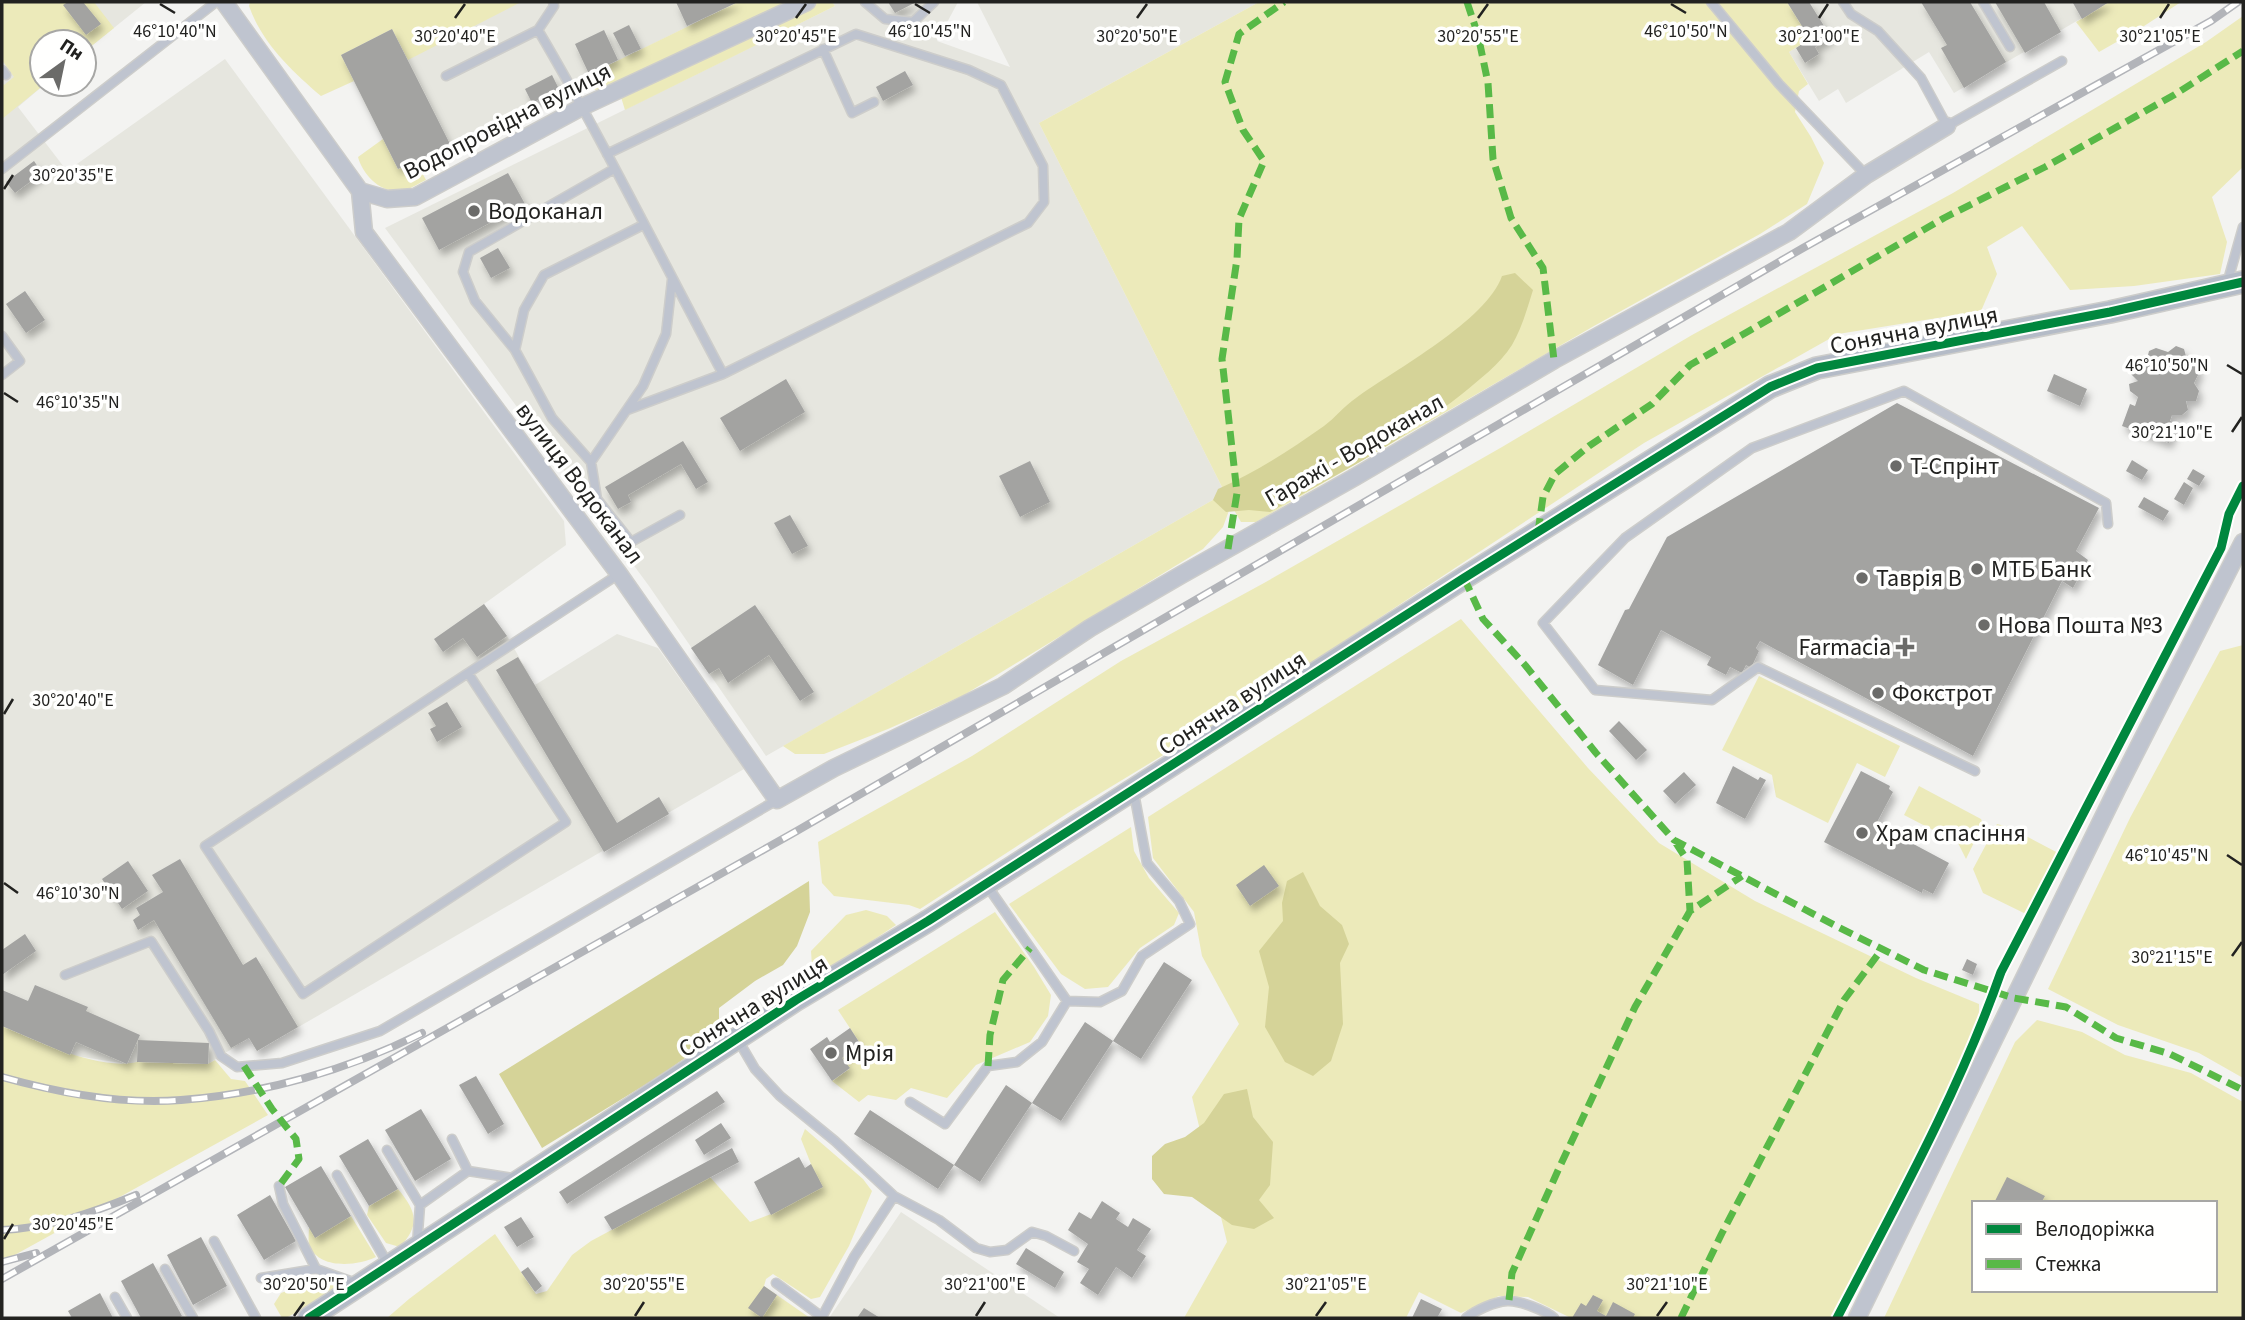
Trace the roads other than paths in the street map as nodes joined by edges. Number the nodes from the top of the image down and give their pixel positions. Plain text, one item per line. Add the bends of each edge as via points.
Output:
1 (216, 2) edge
2 (224, 2) edge
3 (553, 2) edge
4 (807, 2) edge
5 (865, 2) edge
6 (934, 2) edge
7 (1711, 2) edge
8 (1843, 2) edge
9 (1983, 2) edge
10 (538, 30) junction
11 (2010, 47) dead end
12 (823, 49) junction
13 (2062, 61) dead end
14 (446, 76) dead end
15 (874, 102) dead end
16 (582, 107) junction
17 (1947, 126) junction
18 (607, 154) junction
19 (2, 169) edge
20 (614, 169) junction
21 (1866, 175) junction
22 (360, 191) junction
23 (643, 225) junction
24 (2243, 227) edge
25 (673, 280) junction
26 (2235, 284) edge
27 (2, 336) edge
28 (515, 350) junction
29 (2, 374) edge
30 (723, 374) junction
31 (626, 410) junction
32 (591, 462) junction
33 (680, 515) dead end
34 (2108, 524) dead end
35 (2243, 542) edge
36 (620, 574) junction
37 (468, 673) junction
38 (1975, 771) dead end
39 (1133, 790) junction
40 (777, 800) junction
41 (986, 884) junction
42 (65, 975) dead end
43 (1067, 1001) junction
44 (737, 1037) junction
45 (909, 1102) dead end
46 (452, 1139) dead end
47 (387, 1150) dead end
48 (468, 1171) junction
49 (337, 1175) dead end
50 (521, 1180) junction
51 (279, 1186) dead end
52 (894, 1196) junction
53 (420, 1205) junction
54 (214, 1241) dead end
55 (417, 1248) junction
56 (1074, 1251) dead end
57 (389, 1266) junction
58 (165, 1269) dead end
59 (316, 1269) junction
60 (261, 1279) dead end
61 (776, 1283) dead end
62 (361, 1284) junction
63 (115, 1297) dead end
64 (127, 1318) edge
65 (193, 1318) edge
66 (256, 1318) edge
67 (309, 1318) edge
68 (822, 1318) edge
69 (1466, 1318) edge
70 (1554, 1318) edge
71 (1857, 1318) edge

1 - 19 lane
2 - 22 street
3 - 10 lane
4 - 16 street, Водопровідна вулиця
5 - 6 lane via 885,19 913,22
7 - 21 lane via 1779,84
8 - 17 lane via 1851,14 1878,31 1921,78
9 - 11 lane
10 - 14 lane
10 - 16 lane
12 - 15 lane via 852,113
12 - 18 lane
12 - 30 lane via 856,34 969,70 1001,85 1043,166 1044,202 1028,223
13 - 17 lane
16 - 18 lane
16 - 22 street, Водопровідна вулиця via 415,197 387,199
17 - 21 street, Гаражі - Водоканал
18 - 20 lane
20 - 23 lane
20 - 28 lane via 469,252 463,272 475,301
21 - 40 street, Гаражі - Водоканал via 1789,232 1554,360 1090,628 1003,686
22 - 36 street, вулиця Водоканал via 364,232
23 - 25 lane
23 - 28 lane via 544,275 524,310
24 - 26 lane
25 - 30 lane
25 - 31 lane via 666,334 643,386
26 - 39 street, Сонячна вулиця via 1817,368 1770,387
27 - 29 lane via 20,361
28 - 32 lane via 552,418
30 - 31 lane
31 - 32 lane
32 - 33 lane via 597,499 631,542
34 - 38 lane via 2106,503 1904,391 1752,448 1625,538 1543,623 1595,690 1712,700 1758,667
35 - 71 street
36 - 37 lane
36 - 40 street, вулиця Водоканал
37 - 37 lane via 205,846 303,994 566,822
39 - 41 street, Сонячна вулиця
39 - 43 lane via 1147,863 1179,901 1190,924 1142,956 1122,991 1100,1002
40 - 42 lane via 380,1031 282,1063 237,1067 221,1056 151,941
41 - 43 lane
41 - 44 street, Сонячна вулиця
43 - 45 lane via 1042,1042 1017,1062 988,1066 944,1124
44 - 50 street, Сонячна вулиця
44 - 52 lane via 755,1069 780,1096
46 - 48 lane
47 - 53 lane
48 - 50 lane
48 - 53 lane
49 - 57 lane
50 - 55 street, Сонячна вулиця
51 - 59 lane via 283,1204
52 - 56 lane via 939,1220 976,1248 1007,1250 1032,1232
52 - 68 lane
53 - 55 lane
54 - 66 lane
55 - 57 street, Сонячна вулиця
57 - 62 street, Сонячна вулиця
58 - 65 lane
59 - 60 lane
59 - 62 lane
61 - 68 lane
62 - 67 street, Сонячна вулиця
63 - 64 lane
69 - 70 lane via 1508,1300 1547,1311

